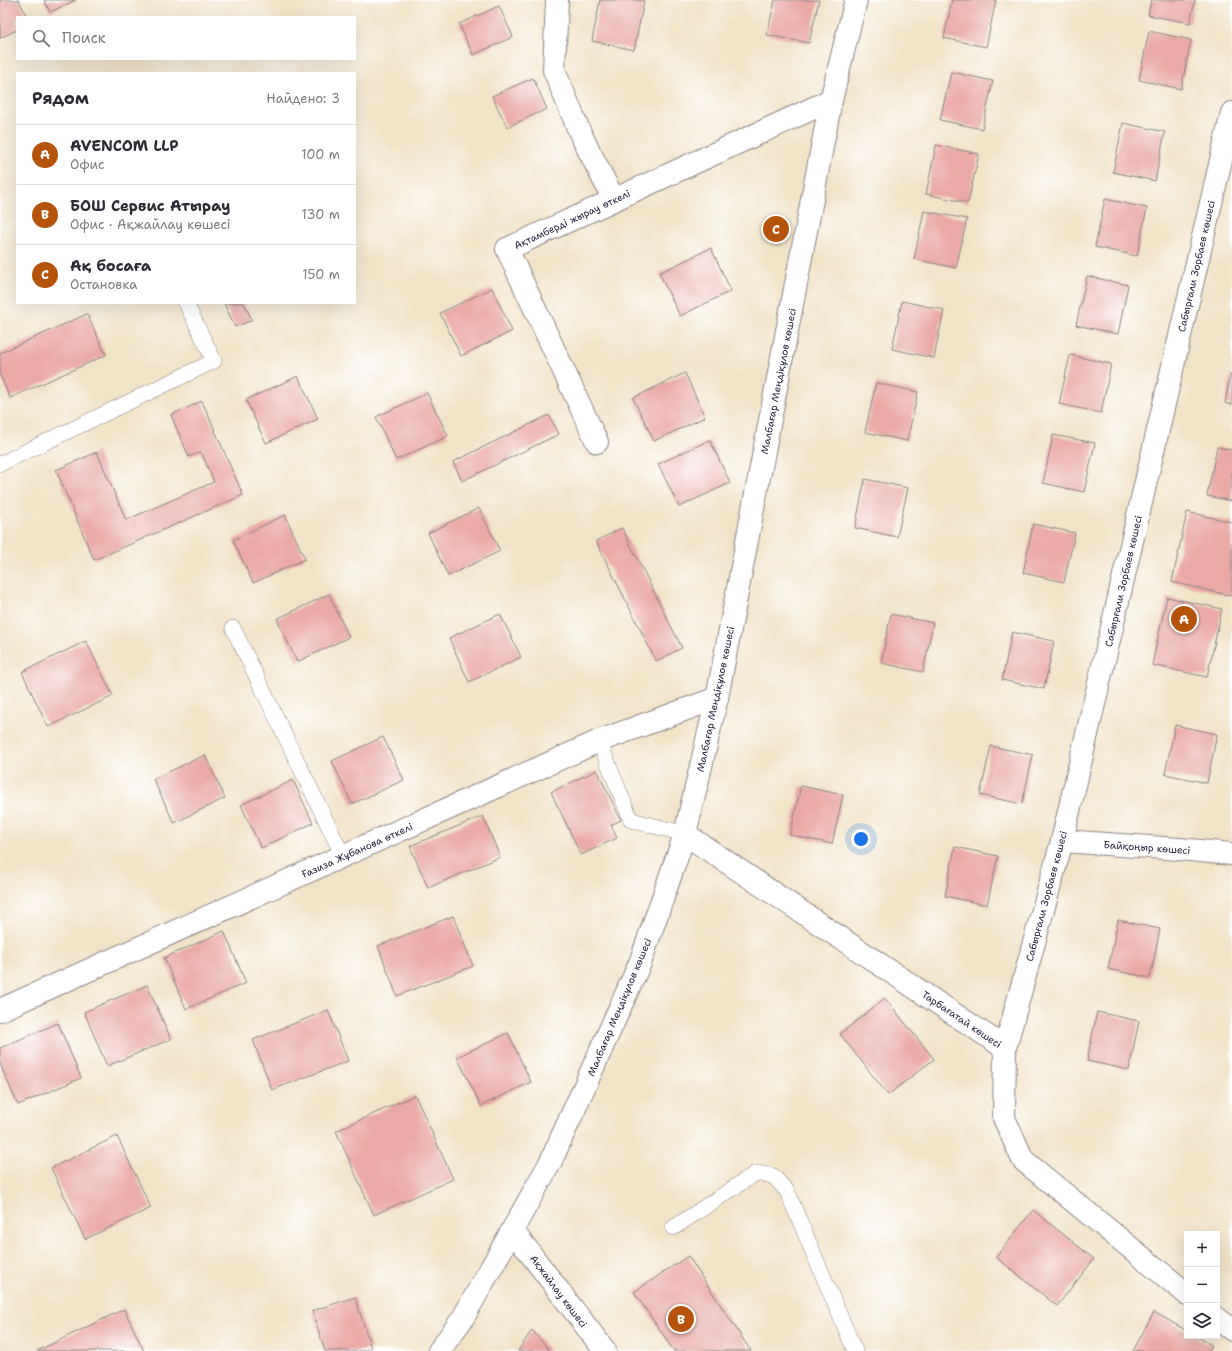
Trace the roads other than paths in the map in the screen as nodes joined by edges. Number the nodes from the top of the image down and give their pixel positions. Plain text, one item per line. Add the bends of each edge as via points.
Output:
1 (557, 0) edge
2 (856, 0) edge
3 (831, 100) junction
4 (1232, 113) edge
5 (614, 200) junction
6 (186, 304) edge
7 (597, 442) dead end
8 (0, 464) edge
9 (233, 628) dead end
10 (718, 698) junction
11 (599, 741) junction
12 (685, 834) junction
13 (1062, 841) junction
14 (1232, 854) edge
15 (343, 856) junction
16 (0, 1010) edge
17 (1005, 1048) junction
18 (673, 1228) dead end
19 (513, 1231) junction
20 (1184, 1292) edge
21 (1220, 1320) edge
22 (1232, 1330) edge
23 (439, 1351) edge
24 (605, 1351) edge
25 (855, 1351) edge

1 - 5 street via 554,70 580,135
2 - 3 street, Малбағар Меңдіқұлов көшесі
3 - 5 street, Ақтамберді жырау өткелі
3 - 10 street, Малбағар Меңдіқұлов көшесі
4 - 13 street, Сабырғали Зорбаев көшесі
5 - 7 street, Ақтамберді жырау өткелі via 507,249
6 - 8 lane via 214,361
9 - 15 lane
10 - 11 street, Ғазиза Жұбанова өткелі
10 - 12 street, Малбағар Меңдіқұлов көшесі
11 - 12 lane via 631,820
11 - 15 street, Ғазиза Жұбанова өткелі
12 - 17 street, Тарбағатай көшесi
12 - 19 street, Малбағар Меңдіқұлов көшесі via 640,963 551,1161
13 - 14 street, Байқоңыр көшесi
13 - 17 street, Сабырғали Зорбаев көшесі
15 - 16 street, Ғазиза Жұбанова өткелі
17 - 20 street, Тарбағатай көшесi via 1004,1118 1023,1160
18 - 25 lane via 756,1173 773,1176 787,1191
19 - 23 street, Малбағар Меңдіқұлов көшесі via 463,1318
19 - 24 street, Ақжайлау көшесі
21 - 22 street

